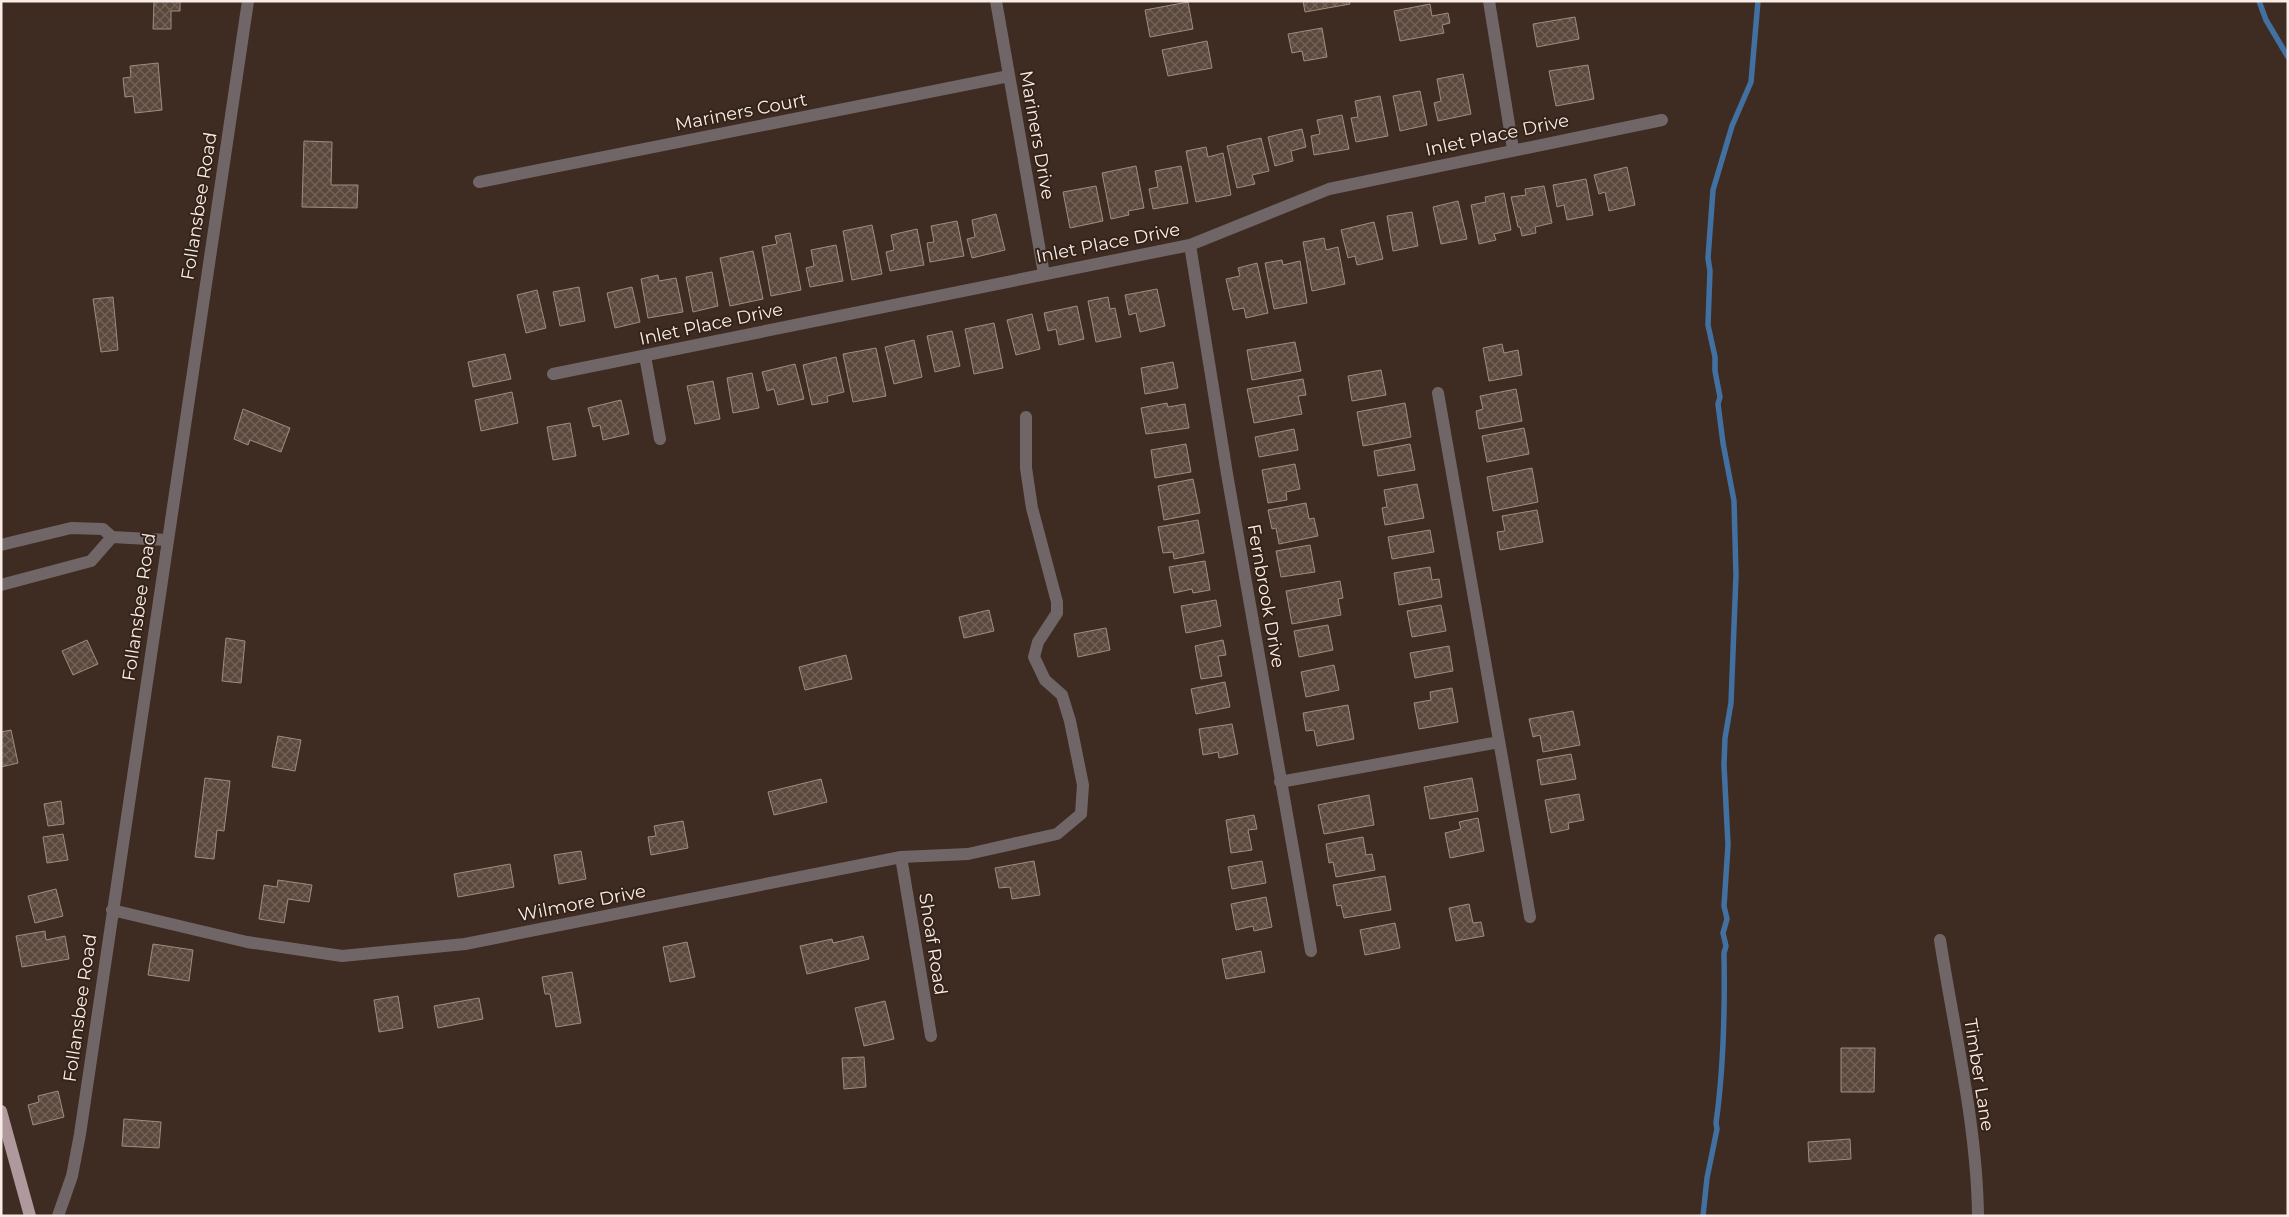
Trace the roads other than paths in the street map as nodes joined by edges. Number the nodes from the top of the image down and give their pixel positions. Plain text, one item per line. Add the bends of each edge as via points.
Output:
1 (248, 1) edge
2 (996, 1) edge
3 (1490, 1) edge
4 (1009, 76) junction
5 (1662, 120) dead end
6 (1513, 149) junction
7 (479, 182) dead end
8 (1190, 245) junction
9 (1044, 274) junction
10 (645, 356) junction
11 (553, 374) dead end
12 (1438, 393) dead end
13 (1026, 417) dead end
14 (660, 439) dead end
15 (112, 538) junction
16 (167, 540) junction
17 (1, 545) edge
18 (1, 585) edge
19 (1499, 742) junction
20 (1280, 782) junction
21 (901, 857) junction
22 (112, 910) junction
23 (1530, 917) dead end
24 (1940, 940) dead end
25 (1311, 952) dead end
26 (931, 1036) dead end
27 (1, 1111) edge
28 (30, 1216) edge
29 (58, 1216) edge
30 (1978, 1216) edge

1 - 16 street, Follansbee Road
2 - 4 street, Mariners Drive
3 - 6 street
4 - 7 street, Mariners Court
4 - 9 street, Mariners Drive
5 - 6 street, Inlet Place Drive
6 - 8 street, Inlet Place Drive via 1329,189
8 - 9 street, Inlet Place Drive
8 - 20 street, Fernbrook Drive
9 - 10 street, Inlet Place Drive
10 - 11 street, Inlet Place Drive
10 - 14 street
12 - 19 street
13 - 21 street, Wilmore Drive via 1026,468 1032,508 1057,602 1057,613 1038,642 1034,657 1045,680 1062,695 1070,721 1083,785 1081,814 1057,834 968,854
15 - 16 street
15 - 17 street via 103,529 71,528
15 - 18 street via 92,561
16 - 22 street, Follansbee Road
19 - 20 street
19 - 23 street
20 - 25 street, Fernbrook Drive
21 - 22 street, Wilmore Drive via 465,944 342,956 247,942
21 - 26 street, Shoaf Road
22 - 29 street, Follansbee Road via 80,1134 72,1176
24 - 30 street, Timber Lane via 1971,1134
27 - 28 main road

